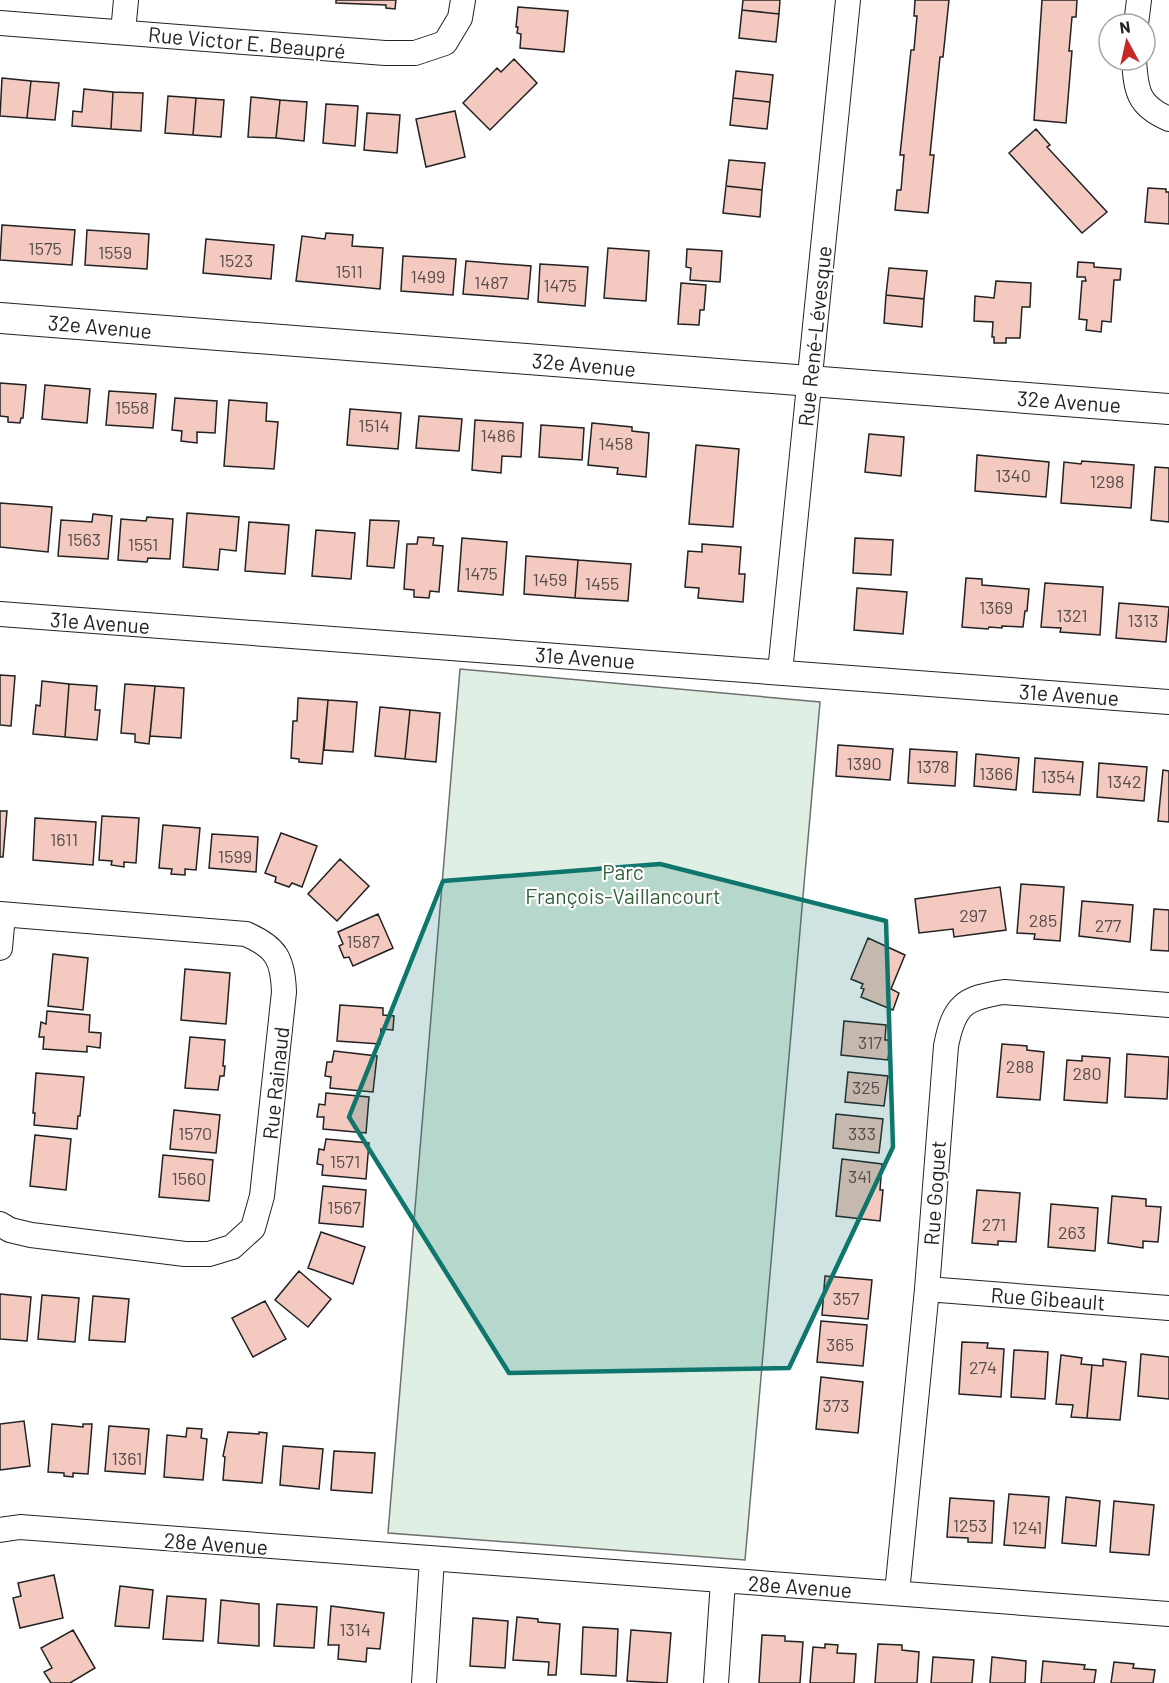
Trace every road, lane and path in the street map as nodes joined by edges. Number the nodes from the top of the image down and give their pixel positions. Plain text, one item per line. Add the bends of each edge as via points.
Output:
1 (126, 0) edge
2 (463, 0) edge
3 (848, 0) edge
4 (0, 23) edge
5 (123, 32) junction
6 (1135, 72) edge
7 (1169, 119) edge
8 (0, 318) edge
9 (809, 382) junction
10 (1169, 409) edge
11 (0, 614) edge
12 (780, 672) junction
13 (1169, 702) edge
14 (2, 914) edge
15 (0, 948) edge
16 (1169, 1005) edge
17 (0, 1224) edge
18 (927, 1289) junction
19 (1169, 1308) edge
20 (0, 1530) edge
21 (432, 1559) junction
22 (723, 1581) junction
23 (897, 1593) junction
24 (1169, 1614) edge
25 (424, 1683) edge
26 (716, 1683) edge

1 - 5 street
2 - 5 street, Rue Victor E. Beaupré via 460,18 445,43 415,53
3 - 9 street, Rue René-Lévesque
4 - 5 street, Rue Victor E. Beaupré
6 - 7 street via 1143,102
8 - 9 street, 32e Avenue
9 - 10 street, 32e Avenue
9 - 12 street, Rue René-Lévesque
11 - 12 street, 31e Avenue
12 - 13 street, 31e Avenue
14 - 15 street, Rue Rainaud
14 - 17 street, Rue Rainaud via 246,934 277,955 284,992 262,1196 253,1228 232,1247 209,1254 185,1254 31,1235
16 - 18 street, Rue Goguet via 1004,992 980,996 962,1005 950,1025 946,1046
18 - 19 street, Rue Gibeault
18 - 23 street, Rue Goguet
20 - 21 street, 28e Avenue via 20,1527
21 - 22 street, 28e Avenue
21 - 25 street
22 - 23 street, 28e Avenue
22 - 26 street
23 - 24 street, 28e Avenue

